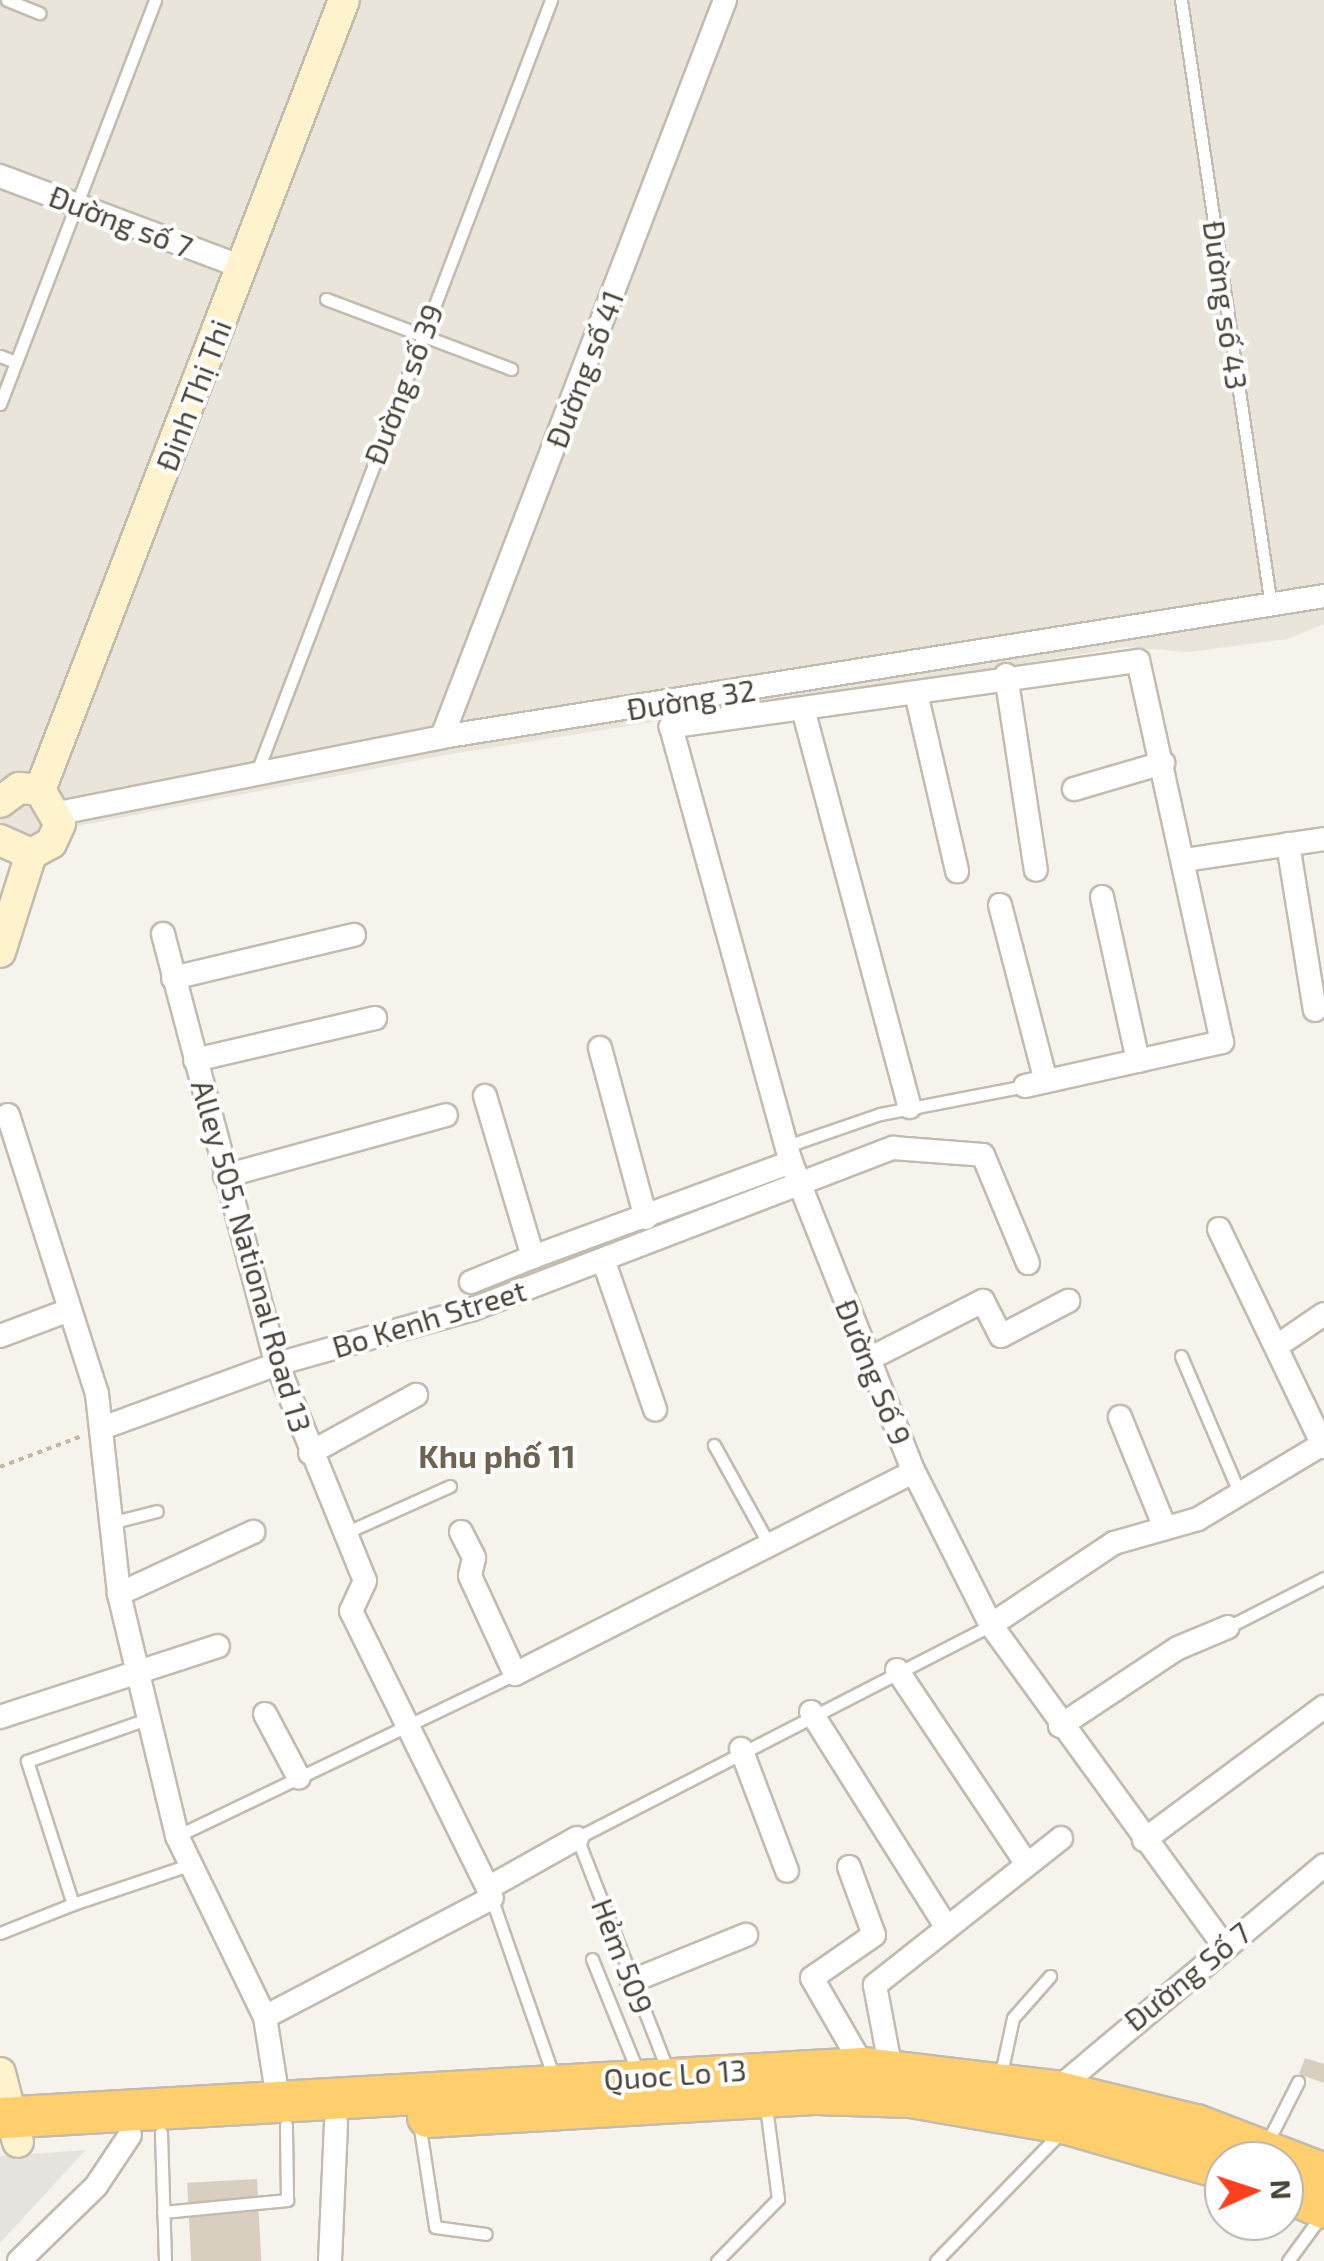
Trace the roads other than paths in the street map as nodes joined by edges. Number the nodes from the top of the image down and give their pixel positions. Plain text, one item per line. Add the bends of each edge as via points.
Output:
1 (6, 0) edge
2 (155, 0) edge
3 (344, 0) edge
4 (551, 0) edge
5 (724, 0) edge
6 (1181, 0) edge
7 (39, 13) dead end
8 (0, 176) edge
9 (76, 204) junction
10 (242, 267) junction
11 (326, 299) dead end
12 (422, 334) junction
13 (0, 356) edge
14 (16, 362) junction
15 (511, 369) dead end
16 (0, 404) edge
17 (1324, 596) edge
18 (1272, 610) junction
19 (1006, 675) junction
20 (916, 693) junction
21 (802, 709) junction
22 (442, 737) junction
23 (1163, 762) junction
24 (258, 770) junction
25 (1074, 789) dead end
26 (0, 802) edge
27 (50, 802) junction
28 (1324, 839) edge
29 (0, 842) edge
30 (1288, 844) junction
31 (31, 854) junction
32 (1185, 860) junction
33 (1036, 870) dead end
34 (957, 871) dead end
35 (1102, 897) dead end
36 (1000, 904) dead end
37 (164, 934) dead end
38 (354, 935) dead end
39 (0, 952) edge
40 (174, 978) junction
41 (1315, 1010) dead end
42 (375, 1018) dead end
43 (600, 1048) dead end
44 (194, 1060) junction
45 (1138, 1061) junction
46 (1036, 1084) junction
47 (486, 1096) dead end
48 (910, 1108) junction
49 (8, 1115) dead end
50 (446, 1115) dead end
51 (789, 1154) junction
52 (225, 1176) junction
53 (801, 1188) junction
54 (646, 1218) junction
55 (1219, 1229) dead end
56 (533, 1257) junction
57 (604, 1262) junction
58 (1028, 1263) dead end
59 (471, 1282) dead end
60 (1068, 1301) dead end
61 (67, 1311) junction
62 (1324, 1314) edge
63 (0, 1336) edge
64 (1277, 1346) junction
65 (1181, 1356) dead end
66 (869, 1359) junction
67 (277, 1364) junction
68 (416, 1395) dead end
69 (655, 1409) dead end
70 (1120, 1417) dead end
71 (105, 1428) junction
72 (714, 1444) dead end
73 (1323, 1446) edge
74 (310, 1453) junction
75 (914, 1472) junction
76 (450, 1486) dead end
77 (1240, 1494) junction
78 (157, 1510) dead end
79 (114, 1522) junction
80 (1165, 1528) junction
81 (253, 1532) dead end
82 (345, 1532) junction
83 (461, 1532) dead end
84 (770, 1546) junction
85 (1324, 1578) edge
86 (119, 1594) junction
87 (991, 1624) junction
88 (1228, 1627) joint
89 (218, 1646) dead end
90 (896, 1670) junction
91 (515, 1674) junction
92 (144, 1675) junction
93 (1324, 1707) edge
94 (812, 1712) junction
95 (266, 1714) dead end
96 (0, 1716) edge
97 (150, 1718) junction
98 (413, 1723) junction
99 (1060, 1726) junction
100 (741, 1749) junction
101 (299, 1778) junction
102 (177, 1836) junction
103 (577, 1838) junction
104 (1060, 1838) dead end
105 (1144, 1840) junction
106 (1026, 1863) junction
107 (1324, 1865) edge
108 (186, 1866) junction
109 (849, 1867) dead end
110 (787, 1870) dead end
111 (490, 1893) junction
112 (73, 1904) junction
113 (944, 1926) junction
114 (0, 1933) edge
115 (746, 1935) dead end
116 (1224, 1946) junction
117 (592, 1959) dead end
118 (1050, 1976) dead end
119 (632, 1981) junction
120 (266, 2018) junction
121 (878, 2069) junction
122 (0, 2073) edge
123 (654, 2075) junction
124 (554, 2081) junction
125 (1000, 2082) junction
126 (1298, 2082) dead end
127 (764, 2097) junction
128 (1061, 2108) junction
129 (282, 2112) junction
130 (418, 2118) junction
131 (336, 2122) junction
132 (8, 2130) edge
133 (145, 2134) junction
134 (1224, 2141) edge
135 (1268, 2141) edge
136 (1204, 2162) edge
137 (1324, 2210) edge
138 (163, 2212) junction
139 (486, 2234) dead end
140 (939, 2260) edge
141 (20, 2261) edge
142 (165, 2261) edge
143 (330, 2261) edge
144 (717, 2261) edge
145 (1288, 2261) edge

1 - 7 lane
2 - 9 lane
3 - 10 street, Đinh Thị Thi
4 - 12 lane, Đường số 39
5 - 22 street, Đường số 41
6 - 18 lane, Đường số 43
8 - 9 street, Đường số 7
9 - 10 street, Đường số 7
9 - 14 lane
10 - 27 street, Đinh Thị Thi
11 - 12 lane
12 - 15 lane
12 - 24 lane, Đường số 39
13 - 14 lane
14 - 16 lane
17 - 18 street, Đường 32
18 - 22 street, Đường 32
19 - 20 street
19 - 23 street via 1138,661
19 - 33 street
20 - 21 street
20 - 34 street
21 - 48 street
21 - 51 street, Đường Số 9 via 671,727
22 - 24 street, Đường 32
23 - 25 street
23 - 32 street
24 - 27 street, Đường 32
26 - 27 street via 19,788
27 - 31 street, Đinh Thị Thi via 51,843
28 - 30 street
29 - 31 street
30 - 32 street
30 - 41 street
31 - 39 street
32 - 45 street via 1222,1042
35 - 45 street
36 - 46 street
37 - 40 street, Alley 505, National Road 13
38 - 40 street
40 - 44 street, Alley 505, National Road 13
42 - 44 street
43 - 54 street
44 - 52 street, Alley 505, National Road 13
45 - 46 street
46 - 48 lane
47 - 56 street
48 - 51 lane
49 - 61 street
50 - 52 street
51 - 53 street, Đường Số 9
51 - 54 street
52 - 67 street, Alley 505, National Road 13
53 - 57 street, Bo Kenh Street
53 - 58 street, Bo Kenh Street via 893,1148 976,1152
53 - 66 street, Đường Số 9
54 - 56 street
55 - 64 street
56 - 59 street
57 - 67 street, Bo Kenh Street
57 - 69 street
60 - 66 street via 1000,1336 984,1301
61 - 63 street
61 - 71 street
62 - 64 street
64 - 73 street
65 - 77 lane
66 - 75 street, Đường Số 9
67 - 71 street, Bo Kenh Street
67 - 74 street, Alley 505, National Road 13
68 - 74 street
70 - 80 street
71 - 79 street
72 - 84 lane
73 - 77 street
74 - 82 street, Alley 505, National Road 13
75 - 84 street
75 - 87 street, Đường Số 9
76 - 82 lane
77 - 80 street
78 - 79 lane
79 - 86 street
80 - 87 street via 1114,1543
81 - 86 street
82 - 98 street, Alley 505, National Road 13 via 366,1585 351,1596 351,1611
83 - 91 street via 474,1558 470,1576
84 - 91 street
85 - 88 lane
86 - 92 street
87 - 90 lane
87 - 99 street, Đường Số 9
88 - 99 street via 1178,1648
89 - 92 street
90 - 94 lane
90 - 106 street
91 - 98 lane
92 - 96 street
92 - 97 street
93 - 105 street
94 - 100 lane
94 - 113 street
95 - 101 street
97 - 102 street
97 - 112 lane via 27,1761
98 - 101 lane
98 - 111 street, Alley 505, National Road 13
99 - 105 street, Đường Số 9
100 - 103 lane
100 - 110 street
101 - 102 lane
102 - 108 street
103 - 111 street
103 - 119 lane, Hẻm 509
104 - 106 street
105 - 116 street, Đường Số 9
106 - 113 street
107 - 116 street, Đường Số 7
108 - 112 lane
108 - 120 street
109 - 121 street via 874,1935 812,1978
111 - 120 street
111 - 124 lane
112 - 114 lane
113 - 121 street via 876,1986
115 - 119 street
116 - 128 street, Đường Số 7
117 - 123 lane
118 - 125 lane via 1014,2018
119 - 123 lane, Hẻm 509
120 - 129 street
121 - 123 highway, Quoc Lo 13
121 - 125 highway, Quoc Lo 13
122 - 132 street
123 - 124 highway, Quoc Lo 13
124 - 129 highway, Quoc Lo 13
125 - 128 highway, Quoc Lo 13
126 - 135 lane
127 - 128 highway, Quoc Lo 13 via 911,2097
127 - 130 highway, Quoc Lo 13
127 - 144 lane via 778,2199
128 - 134 highway, Quoc Lo 13
128 - 136 highway, Quoc Lo 13
128 - 140 lane
129 - 131 highway, Quoc Lo 13
129 - 132 highway, Quoc Lo 13
129 - 133 highway, Quoc Lo 13
129 - 138 lane via 287,2200
130 - 131 highway, Quoc Lo 13
130 - 139 lane via 435,2227
131 - 143 street
132 - 133 highway, Quoc Lo 13
133 - 138 lane
133 - 141 street
137 - 145 lane
138 - 142 lane

